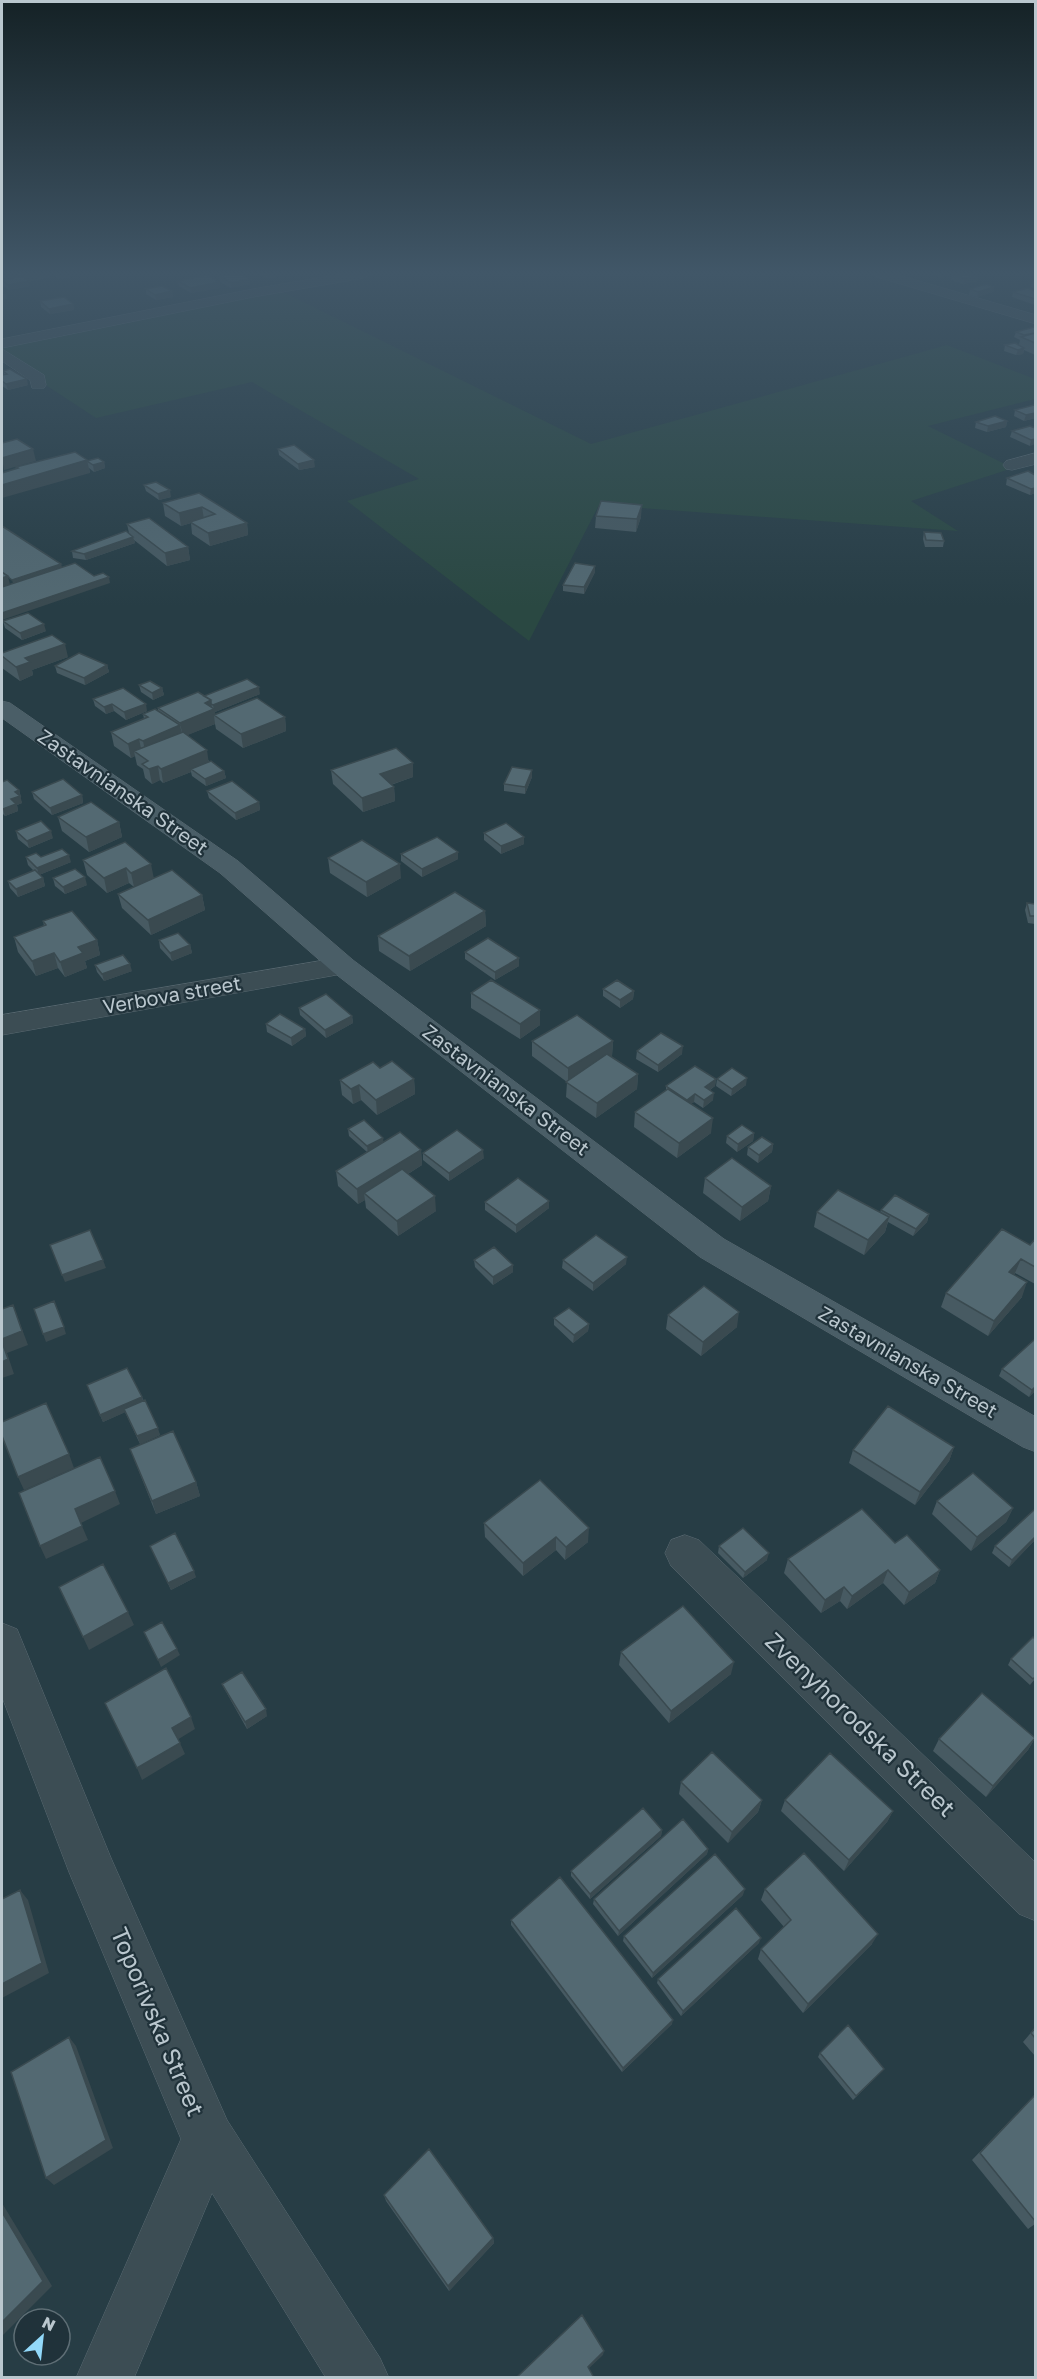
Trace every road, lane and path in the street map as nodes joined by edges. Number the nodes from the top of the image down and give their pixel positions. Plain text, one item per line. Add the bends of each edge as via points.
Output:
1 (1035, 458) edge
2 (1012, 465) dead end
3 (2, 708) edge
4 (344, 966) junction
5 (2, 1025) edge
6 (1035, 1436) edge
7 (685, 1552) dead end
8 (2, 1643) edge
9 (1035, 1897) edge
10 (208, 2139) junction
11 (105, 2378) edge
12 (360, 2378) edge

1 - 2 street
3 - 4 street, Zastavnianska Street via 229,867
4 - 5 street, Verbova street
4 - 6 street, Zastavnianska Street via 712,1248
7 - 9 street, Zvenyhorodska Street
8 - 10 street, Toporivska Street via 93,1872
10 - 11 street
10 - 12 street, Toporivska Street

